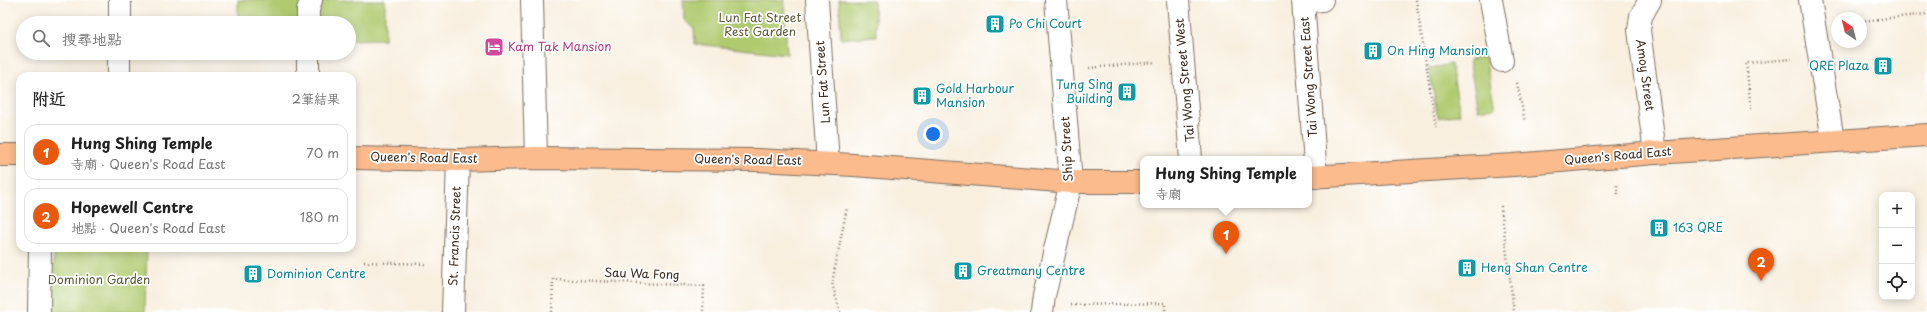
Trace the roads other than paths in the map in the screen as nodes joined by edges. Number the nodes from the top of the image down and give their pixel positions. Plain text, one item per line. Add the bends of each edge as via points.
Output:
1 (120, 0) edge
2 (311, 0) edge
3 (532, 0) edge
4 (817, 0) edge
5 (1056, 0) edge
6 (1178, 0) edge
7 (1491, 0) edge
8 (1650, 0) edge
9 (1810, 0) edge
10 (1309, 1) edge
11 (120, 16) edge
12 (308, 16) edge
13 (119, 60) edge
14 (308, 60) edge
15 (1502, 61) dead end
16 (119, 72) edge
17 (308, 72) edge
18 (1927, 135) edge
19 (1833, 140) junction
20 (1656, 152) junction
21 (0, 155) edge
22 (16, 155) edge
23 (1191, 156) edge
24 (1312, 156) edge
25 (356, 158) edge
26 (536, 158) junction
27 (458, 160) junction
28 (828, 163) junction
29 (1312, 177) edge
30 (1071, 182) junction
31 (1140, 182) edge
32 (40, 252) edge
33 (1043, 304) edge
34 (39, 312) edge
35 (453, 312) edge

1 - 11 street
2 - 12 street
3 - 26 street
4 - 28 street, Lun Fat Street
5 - 30 street, Ship Street
6 - 23 street, Tai Wong Street West
7 - 15 street
8 - 20 street, Amoy Street via 1640,16 1639,30
9 - 19 street
10 - 24 street, Tai Wong Street East
13 - 16 street
14 - 17 street
18 - 19 main road, Queen's Road East
19 - 20 main road, Queen's Road East
20 - 29 main road, Queen's Road East via 1513,165
21 - 22 main road
25 - 27 main road, Queen's Road East
26 - 27 main road, Queen's Road East
26 - 28 main road, Queen's Road East
27 - 35 street, St. Francis Street
28 - 30 main road, Queen's Road East
30 - 31 main road, Queen's Road East
30 - 33 street, Ship Street
32 - 34 street

